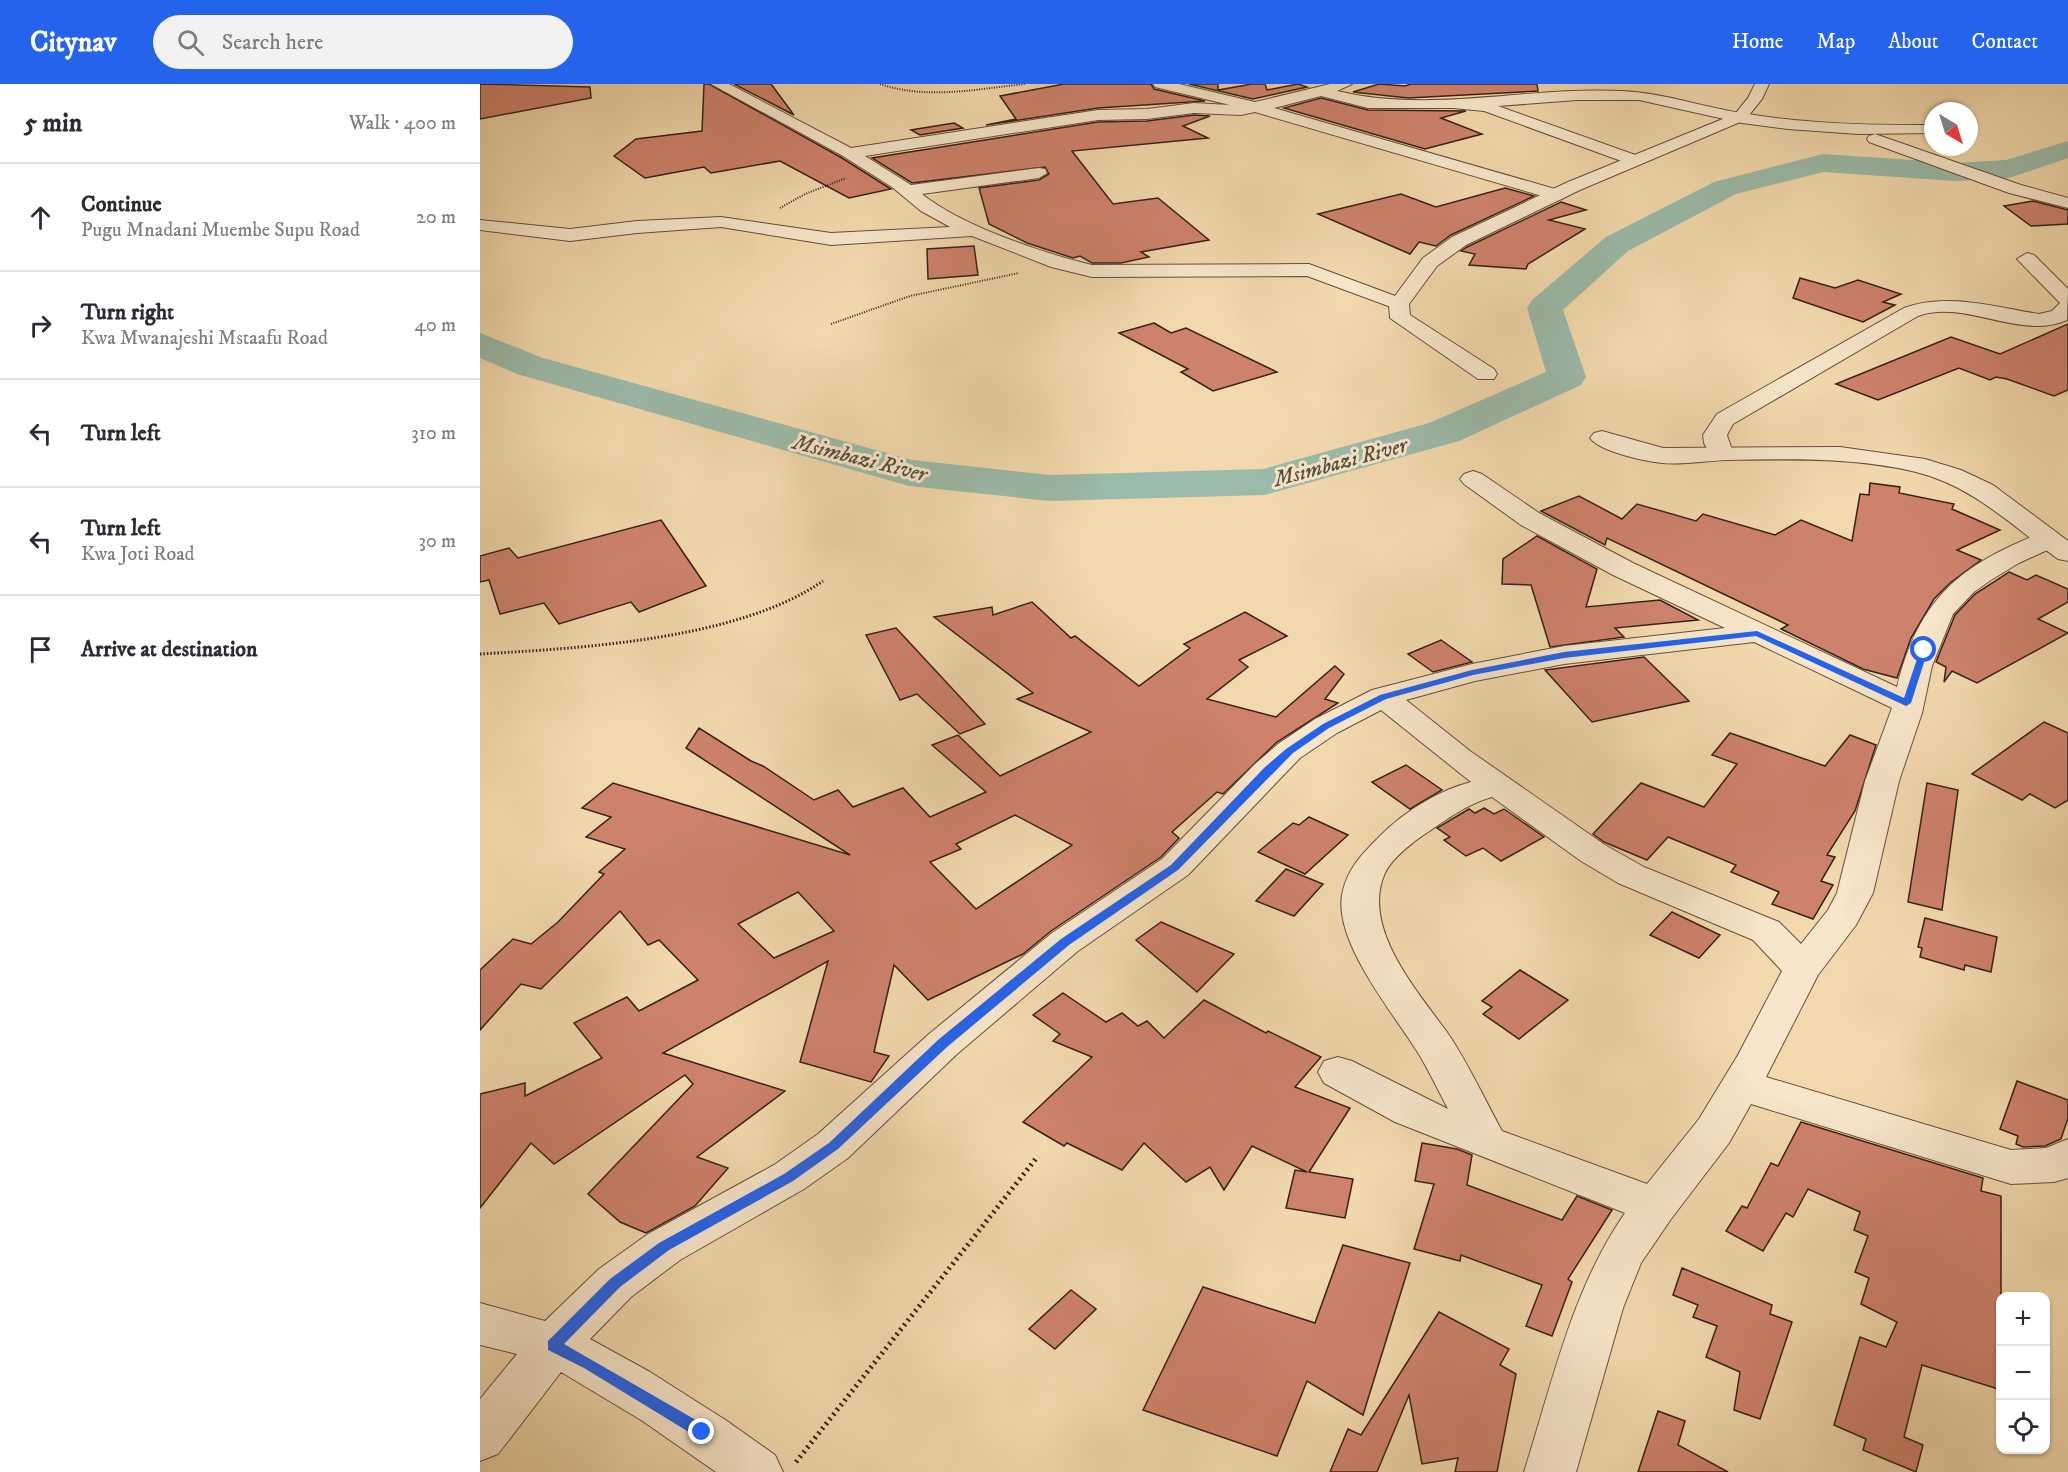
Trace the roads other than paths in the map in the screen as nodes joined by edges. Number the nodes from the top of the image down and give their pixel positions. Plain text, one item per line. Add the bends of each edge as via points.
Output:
1 (718, 84) edge
2 (1160, 84) edge
3 (1344, 84) edge
4 (1762, 84) edge
5 (1542, 90) edge
6 (1323, 92) junction
7 (1475, 104) junction
8 (1256, 107) junction
9 (1740, 117) junction
10 (1841, 129) junction
11 (1924, 130) edge
12 (849, 153) junction
13 (1635, 161) junction
14 (1039, 173) dead end
15 (908, 190) junction
16 (1556, 195) junction
17 (2068, 203) edge
18 (480, 225) edge
19 (973, 231) junction
20 (2027, 259) dead end
21 (2068, 300) edge
22 (1399, 304) junction
23 (2068, 306) edge
24 (1486, 374) dead end
25 (1602, 438) dead end
26 (1720, 453) junction
27 (1473, 478) dead end
28 (2058, 546) edge
29 (1757, 633) junction
30 (1383, 697) junction
31 (1906, 703) junction
32 (1497, 785) junction
33 (1802, 969) junction
34 (1338, 1072) dead end
35 (1740, 1085) junction
36 (1486, 1143) junction
37 (2068, 1156) edge
38 (1655, 1206) junction
39 (480, 1324) edge
40 (553, 1345) junction
41 (480, 1438) edge
42 (757, 1472) edge
43 (1550, 1472) edge

1 - 12 street
2 - 8 street
3 - 6 street
4 - 9 street
5 - 7 street
5 - 9 street via 1642,96
6 - 7 street via 1368,103
6 - 8 street
7 - 13 street
8 - 12 street via 1098,115
8 - 16 street
9 - 10 street
9 - 13 street
10 - 11 street
10 - 17 street via 2015,189
12 - 15 street
13 - 16 street
14 - 15 street
15 - 19 street via 927,207
16 - 22 street via 1460,241 1430,262
18 - 19 street via 570,235 721,222 831,238
19 - 22 street via 1092,271 1309,270
20 - 21 street
22 - 24 street via 1400,318
23 - 26 street via 2063,314 2039,320 1950,306 1911,312 1725,419 1713,434
25 - 26 street via 1633,450 1671,456
26 - 28 street via 1870,456 1915,464 1988,491
27 - 29 street via 1530,519
28 - 31 street via 2009,557 1964,586 1940,611
29 - 30 street via 1564,655 1472,673
29 - 31 street
30 - 32 street
30 - 40 street via 1326,726 1289,751 1174,867 1065,942 943,1044 833,1146 789,1178 664,1246 615,1283
31 - 33 street via 1855,893 1844,916
32 - 33 street via 1568,837 1631,875 1766,931
32 - 36 street via 1474,791 1404,832 1370,867 1360,896 1369,940 1394,989 1436,1048
33 - 35 street
34 - 36 street via 1410,1111
35 - 37 street via 2011,1167 2054,1165
35 - 38 street via 1714,1131
36 - 38 street
38 - 43 street via 1622,1254 1599,1308
39 - 40 street
40 - 41 street
40 - 42 street via 702,1432

